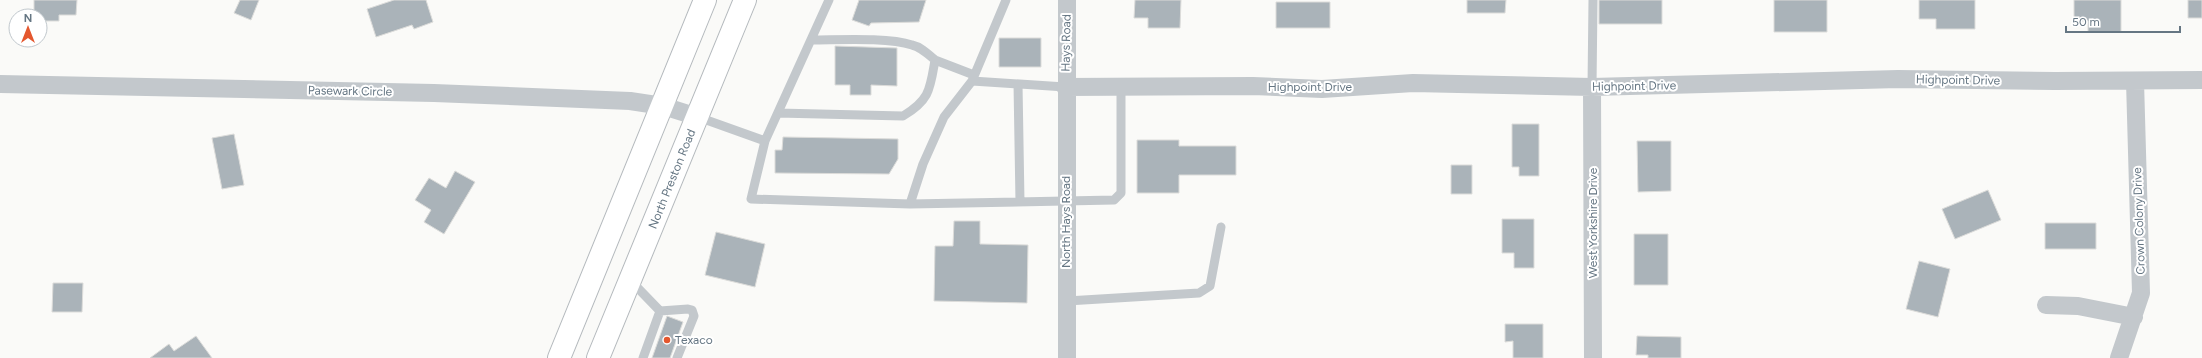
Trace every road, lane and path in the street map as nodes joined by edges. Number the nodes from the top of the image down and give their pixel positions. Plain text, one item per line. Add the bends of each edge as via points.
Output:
1 (705, 0) edge
2 (745, 0) edge
3 (829, 0) edge
4 (1006, 0) edge
5 (1066, 0) edge
6 (1593, 0) edge
7 (812, 40) junction
8 (935, 60) junction
9 (973, 78) junction
10 (2202, 80) edge
11 (2134, 81) junction
12 (0, 84) edge
13 (1018, 84) junction
14 (1121, 85) junction
15 (1066, 87) junction
16 (1592, 87) junction
17 (663, 106) junction
18 (778, 113) junction
19 (698, 117) junction
20 (766, 141) junction
21 (1066, 201) junction
22 (1020, 202) junction
23 (910, 204) junction
24 (1221, 227) dead end
25 (630, 281) junction
26 (1067, 301) junction
27 (2046, 305) dead end
28 (660, 311) junction
29 (2134, 317) junction
30 (559, 358) edge
31 (599, 358) edge
32 (643, 358) edge
33 (677, 358) edge
34 (1067, 358) edge
35 (1594, 358) edge
36 (2119, 358) edge

1 - 17 main road
2 - 19 main road, North Preston Road
3 - 7 lane
4 - 9 lane
5 - 15 street, Hays Road
6 - 16 lane
7 - 8 lane via 911,44
7 - 18 lane
8 - 9 lane
8 - 18 lane via 931,87 926,98 916,109 903,116
9 - 13 lane
9 - 23 lane via 944,117 923,164
10 - 11 street, Highpoint Drive
11 - 16 street, Highpoint Drive via 1898,79
11 - 29 street, Crown Colony Drive via 2141,269 2141,293
12 - 17 street, Pasewark Circle via 434,93 630,101
13 - 15 lane
13 - 22 lane
14 - 15 street, Highpoint Drive
14 - 16 street, Highpoint Drive via 1322,89 1413,83
14 - 21 lane via 1121,193 1114,200
15 - 21 street, North Hays Road
16 - 35 street, West Yorkshire Drive
17 - 19 street, Pasewark Circle
17 - 30 main road
18 - 20 lane
19 - 20 lane
19 - 25 main road, North Preston Road
20 - 23 lane via 751,199
21 - 22 lane
21 - 26 street, North Hays Road
22 - 23 lane
24 - 26 lane via 1210,286 1199,293
25 - 28 lane
25 - 31 main road, North Preston Road
26 - 34 street, North Hays Road
27 - 29 street via 2078,306
28 - 32 lane
28 - 33 lane via 688,308 692,310 694,316
29 - 36 street, Crown Colony Drive

